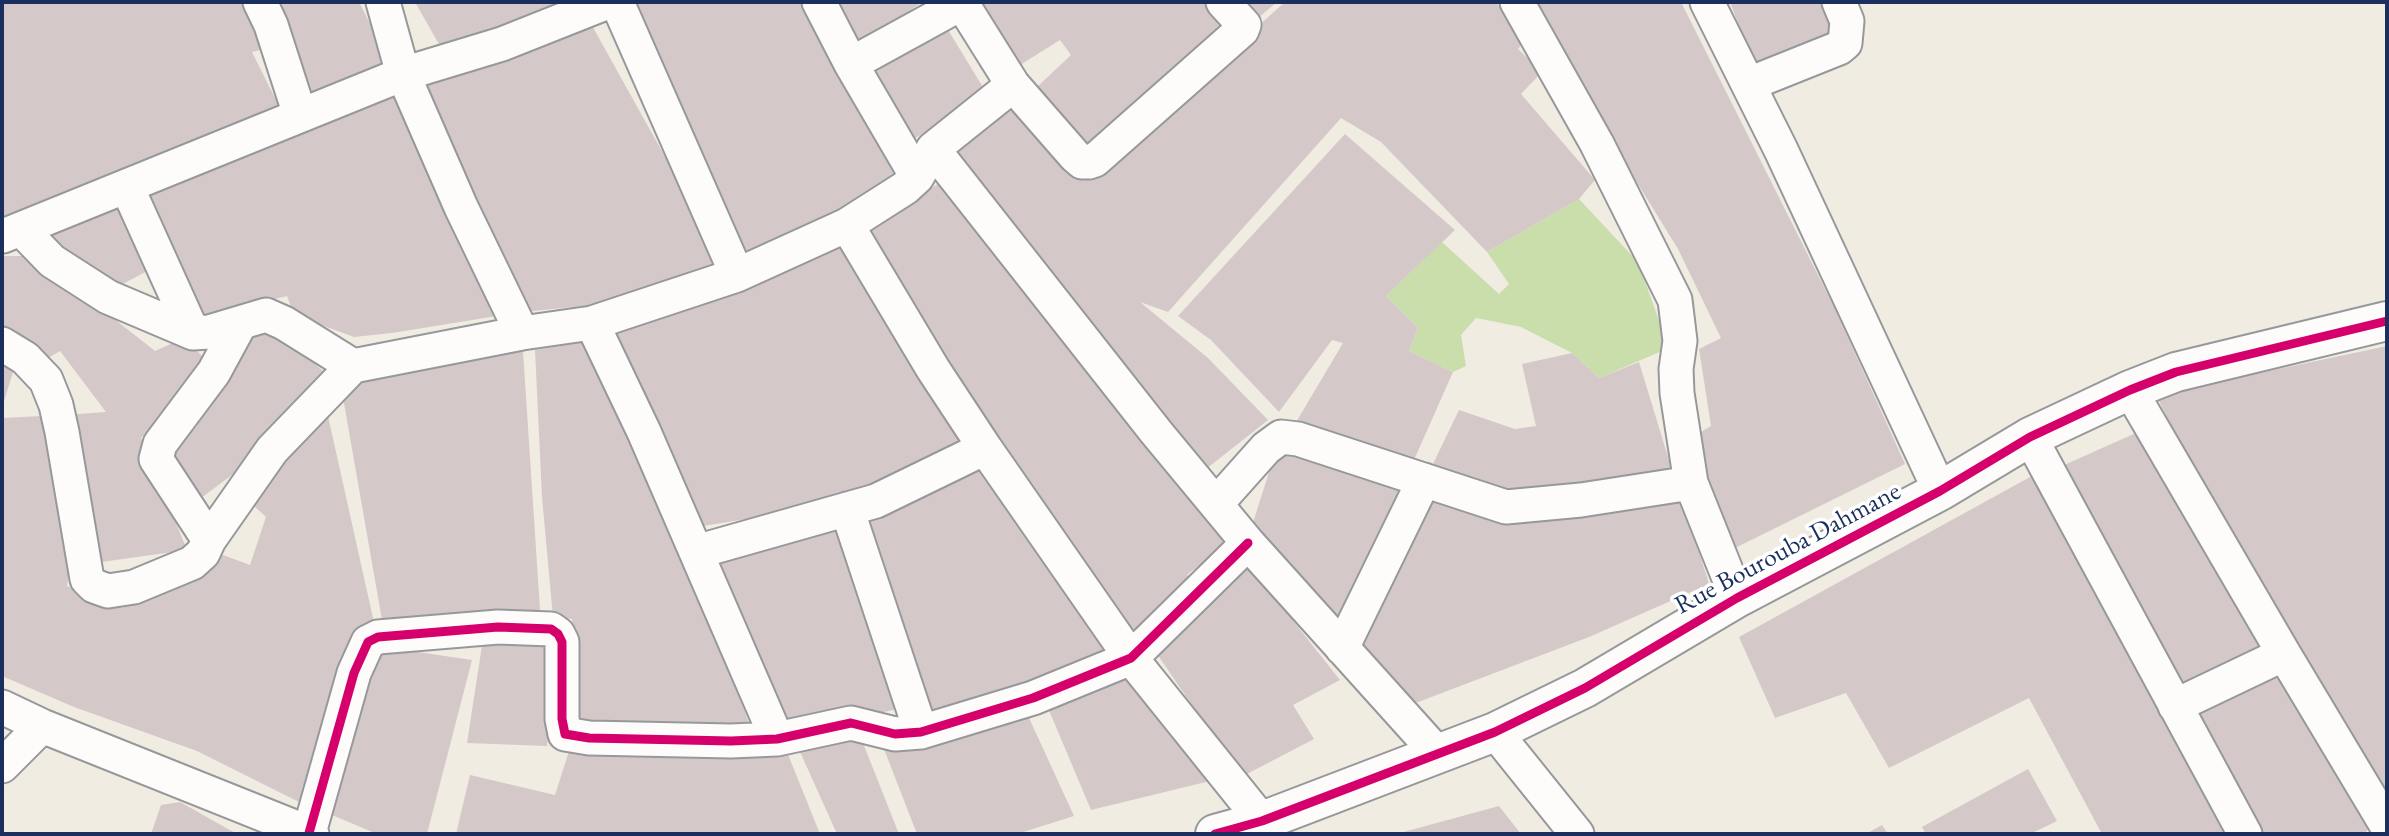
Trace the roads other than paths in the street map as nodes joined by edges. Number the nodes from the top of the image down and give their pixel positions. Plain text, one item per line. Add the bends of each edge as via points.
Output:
1 (260, 2) edge
2 (383, 2) edge
3 (608, 2) edge
4 (617, 2) edge
5 (818, 2) edge
6 (961, 2) edge
7 (1223, 2) edge
8 (1517, 2) edge
9 (1707, 2) edge
10 (1839, 2) edge
11 (851, 64) junction
12 (403, 74) junction
13 (1749, 84) junction
14 (1013, 85) junction
15 (300, 115) junction
16 (925, 163) junction
17 (127, 187) junction
18 (847, 225) junction
19 (11, 233) edge
20 (737, 275) junction
21 (2387, 321) edge
22 (592, 323) junction
23 (240, 324) junction
24 (193, 333) junction
25 (522, 333) junction
26 (2, 344) edge
27 (353, 366) junction
28 (2130, 390) junction
29 (2030, 437) junction
30 (985, 448) junction
31 (1424, 480) junction
32 (1691, 483) junction
33 (1940, 491) junction
34 (1216, 504) junction
35 (847, 509) junction
36 (209, 540) junction
37 (1248, 543) junction
38 (696, 552) junction
39 (1737, 598) junction
40 (1342, 648) junction
41 (2284, 654) junction
42 (1131, 657) junction
43 (2, 706) edge
44 (2175, 706) junction
45 (42, 726) junction
46 (921, 732) junction
47 (1494, 732) junction
48 (777, 739) junction
49 (1437, 754) junction
50 (2, 766) edge
51 (1262, 821) junction
52 (2387, 826) edge
53 (311, 833) edge
54 (1215, 834) edge
55 (1577, 834) edge
56 (2245, 834) edge

1 - 15 street
2 - 12 street
3 - 12 street via 502,44
4 - 20 street
5 - 11 street
6 - 11 street
6 - 14 street
7 - 14 street via 1244,25 1242,30 1095,160 1082,162 1075,156
8 - 32 street via 1597,144 1675,300 1680,341 1677,393
9 - 13 street
10 - 13 street via 1847,21 1845,43
11 - 16 street
12 - 15 street
12 - 25 street
13 - 33 street
14 - 16 street
15 - 17 street
16 - 18 street via 905,188
16 - 34 street
17 - 19 street
17 - 24 street
18 - 20 street
18 - 30 street
19 - 24 street via 108,297
20 - 22 street
21 - 28 street, Rue Bourouba Dahmane via 2176,372
22 - 25 street
22 - 38 street
23 - 24 street
23 - 27 street via 267,315
23 - 36 street via 214,372 160,444 156,459
25 - 27 street
26 - 36 street via 38,369 56,405 87,579 94,586 108,591 134,587 180,569 202,553
27 - 36 street via 272,450
28 - 29 street, Rue Bourouba Dahmane
28 - 41 street
29 - 33 street, Rue Bourouba Dahmane
29 - 44 street
30 - 35 street via 905,489
30 - 42 street
31 - 32 street via 1506,507
31 - 34 street via 1281,437 1266,447
31 - 40 street
32 - 39 street
33 - 39 street, Rue Bourouba Dahmane
34 - 37 street
35 - 38 street
35 - 46 street
37 - 40 street
37 - 42 street
38 - 48 street
39 - 47 street, Rue Bourouba Dahmane via 1585,688
40 - 49 street
41 - 44 street
41 - 52 street
42 - 46 street via 1032,698
42 - 51 street
43 - 45 street
44 - 56 street
45 - 50 street
45 - 53 street
46 - 48 street via 895,734 851,723
47 - 49 street, Rue Bourouba Dahmane
47 - 55 street
48 - 53 street via 590,738 565,733 562,642 551,629 498,627 378,637 368,642 354,673
49 - 51 street, Rue Bourouba Dahmane
51 - 54 street, Rue Bourouba Dahmane

